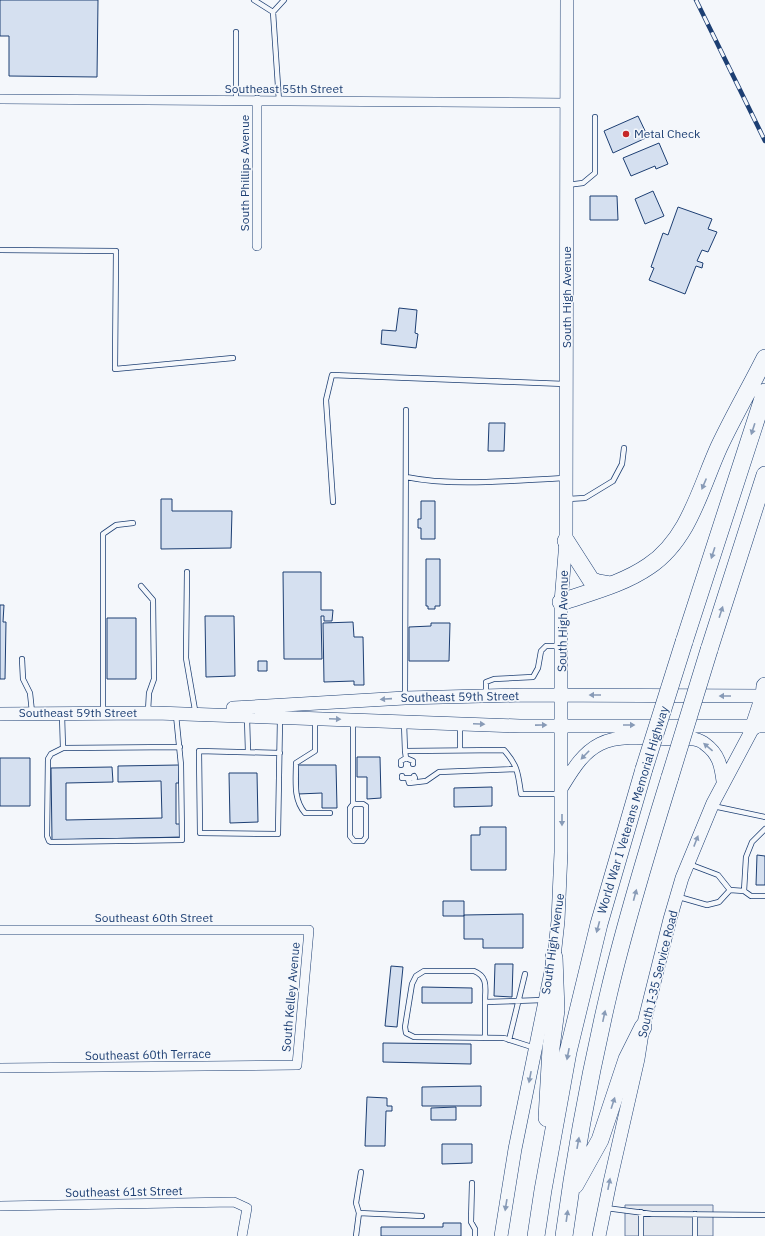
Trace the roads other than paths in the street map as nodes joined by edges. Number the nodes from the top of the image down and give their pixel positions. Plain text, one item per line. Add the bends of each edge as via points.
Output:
1 (254, 0) edge
2 (284, 0) edge
3 (567, 0) edge
4 (273, 12) junction
5 (236, 32) dead end
6 (0, 100) edge
7 (236, 100) junction
8 (257, 100) junction
9 (279, 101) junction
10 (568, 103) junction
11 (595, 117) dead end
12 (567, 185) junction
13 (257, 246) dead end
14 (0, 250) edge
15 (233, 358) dead end
16 (765, 358) edge
17 (567, 384) junction
18 (765, 392) edge
19 (406, 410) dead end
20 (624, 448) dead end
21 (765, 475) edge
22 (406, 477) junction
23 (566, 478) junction
24 (566, 499) junction
25 (332, 502) dead end
26 (133, 523) dead end
27 (566, 542) junction
28 (187, 572) dead end
29 (610, 585) junction
30 (141, 586) dead end
31 (561, 602) junction
32 (562, 646) junction
33 (22, 659) dead end
34 (765, 692) edge
35 (562, 695) junction
36 (486, 696) junction
37 (405, 698) junction
38 (195, 710) junction
39 (62, 713) junction
40 (103, 713) junction
41 (152, 713) junction
42 (0, 714) edge
43 (32, 714) junction
44 (176, 714) junction
45 (247, 716) junction
46 (280, 717) junction
47 (314, 718) junction
48 (353, 720) junction
49 (404, 722) junction
50 (460, 724) junction
51 (562, 725) junction
52 (759, 726) edge
53 (180, 747) junction
54 (63, 748) junction
55 (405, 751) junction
56 (248, 752) junction
57 (461, 752) junction
58 (280, 753) junction
59 (406, 758) junction
60 (413, 764) dead end
61 (401, 765) dead end
62 (453, 766) dead end
63 (516, 769) junction
64 (453, 771) junction
65 (402, 776) dead end
66 (414, 776) dead end
67 (408, 779) junction
68 (723, 781) junction
69 (562, 791) junction
70 (353, 804) junction
71 (712, 806) junction
72 (330, 813) dead end
73 (765, 817) edge
74 (765, 829) edge
75 (688, 864) junction
76 (730, 890) junction
77 (744, 891) junction
78 (677, 896) junction
79 (765, 896) edge
80 (0, 930) edge
81 (309, 930) joint
82 (554, 957) junction
83 (525, 974) dead end
84 (545, 1000) junction
85 (519, 1001) junction
86 (485, 1002) junction
87 (643, 1027) junction
88 (485, 1038) junction
89 (509, 1040) junction
90 (536, 1048) junction
91 (297, 1065) joint
92 (0, 1068) edge
93 (361, 1172) dead end
94 (472, 1183) dead end
95 (543, 1190) junction
96 (569, 1195) junction
97 (0, 1206) edge
98 (605, 1208) junction
99 (641, 1212) junction
100 (359, 1214) junction
101 (695, 1214) junction
102 (422, 1216) dead end
103 (765, 1216) edge
104 (242, 1236) edge
105 (356, 1236) edge
106 (475, 1236) edge
107 (501, 1236) edge
108 (536, 1236) edge
109 (564, 1236) edge
110 (600, 1236) edge
111 (641, 1236) edge
112 (695, 1236) edge

1 - 4 lane
2 - 4 lane
3 - 10 main road, South High Avenue
4 - 9 lane
5 - 7 lane
6 - 7 street, Southeast 55th Street
7 - 8 street, Southeast 55th Street
8 - 9 street, Southeast 55th Street
8 - 13 street, South Phillips Avenue
9 - 10 street, Southeast 55th Street
10 - 12 main road, South High Avenue
11 - 12 lane via 595,173 583,184
12 - 17 main road, South High Avenue
14 - 15 lane via 116,251 115,369
16 -> 29 highway via 719,448 691,514 677,539 649,566
17 - 23 main road, South High Avenue
17 - 25 lane via 332,375 326,400
18 -> 95 highway, World War I Veterans Memorial Highway, bridge via 612,876 568,1052
19 - 22 lane
20 - 24 lane via 622,464 613,481 585,498
96 -> 21 highway, bridge via 609,992 641,872
22 - 23 lane via 447,482
22 - 37 lane
23 - 24 main road, South High Avenue
24 - 27 main road, South High Avenue
26 - 40 lane via 116,525 103,534
27 - 29 highway via 591,580 598,584
27 - 31 main road, South High Avenue
28 - 38 lane via 186,658
29 - 31 highway
30 - 41 lane via 153,600 154,679 149,693
31 - 32 main road, South High Avenue
32 - 35 main road, South High Avenue
32 - 36 lane via 546,646 541,651 538,668 533,677 494,679 486,682
33 - 43 lane via 22,679 30,693
34 -> 35 main road, Southeast 59th Street
34 - 52 highway
35 - 36 main road, Southeast 59th Street
35 - 51 main road, South High Avenue
36 - 37 main road, Southeast 59th Street
37 -> 38 main road, Southeast 59th Street
38 - 41 main road, Southeast 59th Street
39 - 40 main road, Southeast 59th Street
39 - 43 main road, Southeast 59th Street
39 - 54 lane
40 - 41 main road, Southeast 59th Street
41 - 44 main road, Southeast 59th Street
42 - 43 main road, Southeast 59th Street
44 - 45 main road, Southeast 59th Street
44 - 53 lane
45 - 46 main road, Southeast 59th Street
45 - 56 lane
46 - 47 main road, Southeast 59th Street
46 - 58 lane
47 -> 48 main road, Southeast 59th Street
47 - 72 lane via 315,751 296,763 297,799 305,813
48 - 49 main road, Southeast 59th Street
48 - 70 lane
49 - 50 main road, Southeast 59th Street
49 - 55 lane
50 -> 51 main road, Southeast 59th Street
50 - 57 lane
51 -> 52 main road, Southeast 59th Street
51 - 69 main road, South High Avenue
52 - 68 main road, South I-35 Service Road
53 - 54 lane
53 - 54 lane via 182,840 51,842 47,836 48,759 51,754
55 - 57 lane
55 - 59 lane
56 - 58 lane
56 - 58 lane via 199,751 200,833 278,834
57 - 63 lane via 504,750 514,761
59 - 60 lane via 413,761
59 - 61 lane via 401,761
62 - 64 lane
63 - 64 lane via 492,767 462,768
63 - 69 lane via 521,794
64 - 67 lane via 439,772 426,781 409,783
65 - 67 lane
66 - 67 lane via 415,778
68 -> 69 main road via 721,765 715,753 694,739 614,739 591,749 574,767
68 - 71 main road, South I-35 Service Road
69 -> 82 main road, South High Avenue via 560,890
70 - 70 lane via 350,808 350,836 354,841 363,841 366,837 366,806
71 - 73 lane
75 -> 71 main road, South I-35 Service Road
74 - 77 lane via 752,842 746,857
75 - 76 lane via 718,875
75 - 78 main road, South I-35 Service Road
76 - 77 lane
76 - 78 lane via 719,902 707,906
77 - 79 lane via 751,896
78 - 87 main road, South I-35 Service Road
80 - 81 street, Southeast 60th Street
81 - 91 street, South Kelley Avenue
82 - 84 main road, South High Avenue
82 - 95 highway via 556,1010 551,1048
83 - 85 lane
84 - 85 lane
84 - 90 main road, South High Avenue
85 - 86 lane
85 - 89 lane
86 - 88 lane
86 - 88 lane via 484,978 480,973 424,971 416,976 412,984 404,1027 406,1033 414,1037
96 -> 87 highway via 600,1140 627,1059
98 -> 87 main road, South I-35 Service Road
88 - 89 lane
89 - 90 lane
90 -> 107 main road, South High Avenue via 515,1149
91 - 92 street, Southeast 60th Terrace
93 - 100 lane via 356,1202
94 - 106 lane via 471,1222
95 - 108 highway, World War I Veterans Memorial Highway
109 -> 96 highway
97 - 104 street, Southeast 61st Street via 234,1202 247,1208
98 - 99 lane
98 - 110 main road, South I-35 Service Road
99 - 101 lane
99 - 111 lane
100 - 102 lane
100 - 105 lane
101 - 103 lane
101 - 112 lane

